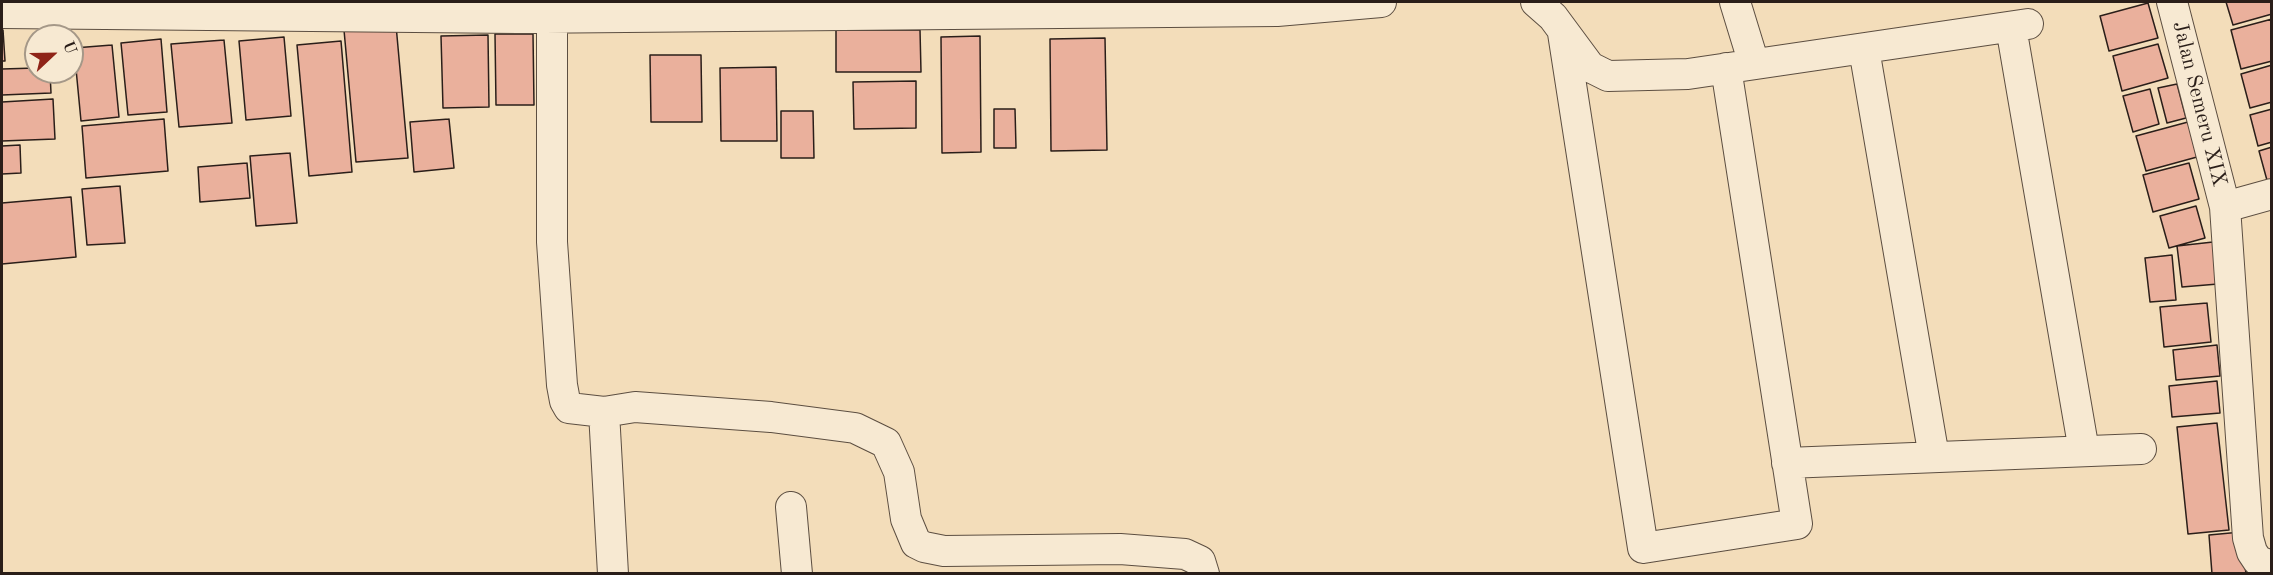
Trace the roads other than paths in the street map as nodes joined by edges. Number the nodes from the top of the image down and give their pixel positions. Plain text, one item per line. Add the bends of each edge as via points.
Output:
1 (1381, 2) edge
2 (1536, 2) edge
3 (1735, 2) edge
4 (2172, 2) edge
5 (745, 8) edge
6 (518, 10) edge
7 (2, 13) edge
8 (552, 17) junction
9 (1563, 33) junction
10 (1864, 48) junction
11 (1740, 66) junction
12 (2271, 194) edge
13 (2225, 207) junction
14 (604, 412) junction
15 (2141, 449) dead end
16 (2084, 451) junction
17 (1934, 457) junction
18 (1787, 463) junction
19 (791, 507) dead end
20 (2262, 567) edge
21 (1204, 572) edge
22 (613, 573) edge
23 (797, 573) edge

1 - 5 street via 1277,11
2 - 9 street
3 - 11 street
4 - 13 street, Jalan Semeru XIX
5 - 8 street
6 - 7 street
6 - 8 street
8 - 14 street via 552,242 564,401 569,408
9 - 11 street via 1590,67 1608,76 1688,74
9 - 18 street via 1643,548 1797,524
10 - 11 street
10 - 16 street via 2019,26
10 - 17 street
11 - 18 street
12 - 13 street
13 - 20 street, Jalan Semeru XIX via 2248,538
14 - 21 street via 635,406 855,428 886,443 899,472 906,519 916,543 924,547 944,551 1120,549 1185,554 1200,561
14 - 22 street
15 - 16 street
16 - 17 street
17 - 18 street
19 - 23 street

